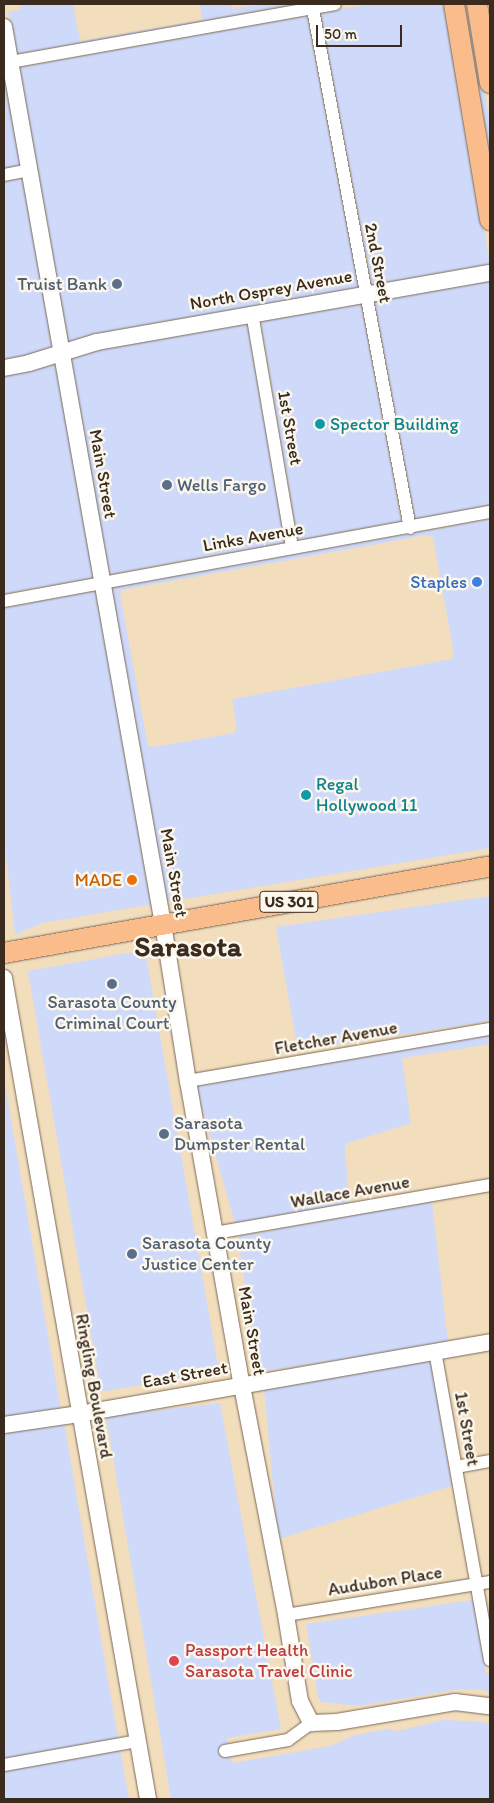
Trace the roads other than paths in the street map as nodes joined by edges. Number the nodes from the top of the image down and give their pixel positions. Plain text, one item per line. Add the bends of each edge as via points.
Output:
1 (335, 4) edge
2 (454, 4) edge
3 (477, 4) edge
4 (312, 6) edge
5 (4, 27) edge
6 (10, 62) junction
7 (490, 83) edge
8 (30, 170) junction
9 (4, 174) edge
10 (490, 220) edge
11 (490, 272) edge
12 (367, 294) junction
13 (252, 314) junction
14 (60, 354) junction
15 (4, 368) edge
16 (490, 512) edge
17 (410, 528) junction
18 (292, 548) junction
19 (102, 582) junction
20 (4, 600) edge
21 (490, 866) edge
22 (163, 924) junction
23 (4, 953) edge
24 (4, 978) edge
25 (490, 1029) edge
26 (188, 1081) junction
27 (490, 1185) edge
28 (215, 1233) junction
29 (490, 1342) edge
30 (435, 1351) junction
31 (242, 1386) junction
32 (79, 1414) junction
33 (4, 1425) edge
34 (490, 1461) edge
35 (456, 1467) junction
36 (490, 1582) edge
37 (477, 1584) junction
38 (286, 1614) junction
39 (490, 1660) edge
40 (490, 1706) edge
41 (311, 1723) junction
42 (137, 1741) junction
43 (225, 1751) dead end
44 (4, 1765) edge
45 (148, 1799) edge

1 - 4 street
2 - 10 main road
3 - 7 main road
4 - 6 street
4 - 12 street, 2nd Street
5 - 6 street, Main Street
6 - 8 street, Main Street
8 - 9 street
8 - 14 street, Main Street
11 - 12 street, North Osprey Avenue
12 - 13 street, North Osprey Avenue
12 - 17 street, 2nd Street
13 - 14 street, North Osprey Avenue via 96,342
13 - 18 street, 1st Street
14 - 15 street, North Osprey Avenue
14 - 19 street, Main Street
16 - 17 street, Links Avenue
17 - 18 street, Links Avenue
18 - 19 street, Links Avenue
19 - 20 street, Links Avenue
19 - 22 street, Main Street
21 - 22 main road, US 301
22 - 23 main road, US 301
22 - 26 street, Main Street
24 - 32 street, Ringling Boulevard
25 - 26 street, Fletcher Avenue
26 - 28 street, Main Street
27 - 28 street, Wallace Avenue
28 - 31 street, Main Street
29 - 30 street, East Street
30 - 31 street, East Street
30 - 35 street, 1st Street
31 - 32 street, East Street
31 - 38 street, Main Street
32 - 33 street, East Street
32 - 42 street, Ringling Boulevard
34 - 35 street
35 - 37 street, 1st Street
36 - 37 street, Audubon Place
37 - 38 street, Audubon Place
37 - 39 street, 1st Street
38 - 41 street, Main Street via 300,1702
40 - 41 street via 455,1702 336,1722
41 - 43 street via 288,1740
42 - 44 street
42 - 45 street, Ringling Boulevard

